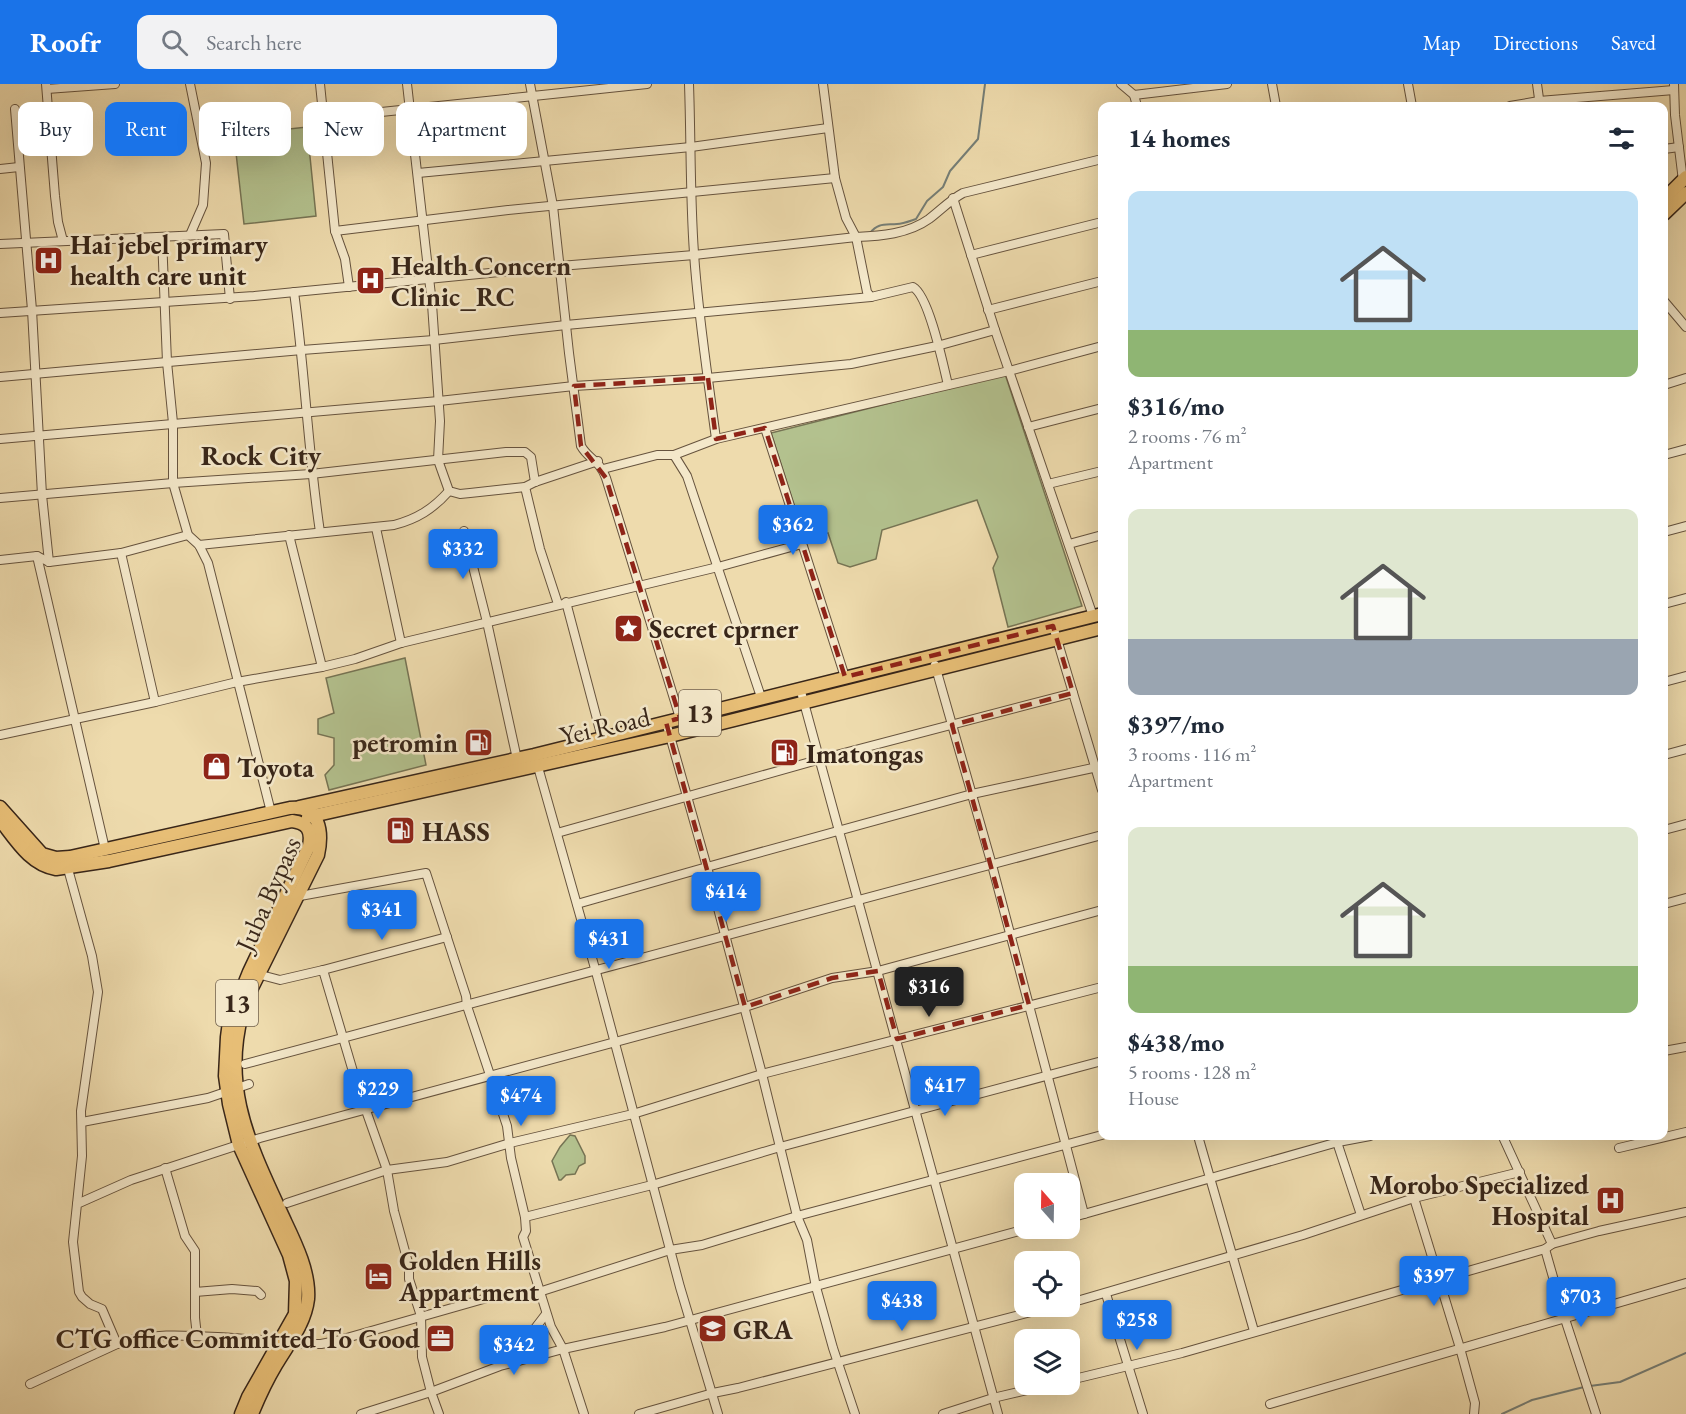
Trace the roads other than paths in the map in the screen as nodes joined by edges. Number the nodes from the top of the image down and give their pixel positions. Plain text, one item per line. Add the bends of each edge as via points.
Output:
1 (115, 84) edge
2 (190, 84) edge
3 (320, 84) edge
4 (407, 84) edge
5 (530, 84) edge
6 (647, 84) edge
7 (689, 84) edge
8 (823, 84) edge
9 (1121, 84) edge
10 (1227, 84) edge
11 (1272, 84) edge
12 (1408, 84) edge
13 (1537, 84) edge
14 (46, 87) edge
15 (1674, 87) edge
16 (1134, 95) junction
17 (532, 96) junction
18 (322, 102) edge
19 (410, 102) edge
20 (480, 102) edge
21 (1136, 102) edge
22 (1275, 102) edge
23 (1411, 102) edge
24 (1539, 102) edge
25 (1555, 102) edge
26 (15, 109) dead end
27 (828, 128) junction
28 (691, 147) junction
29 (1679, 147) junction
30 (1668, 148) edge
31 (328, 156) edge
32 (416, 156) edge
33 (544, 160) junction
34 (1098, 160) edge
35 (19, 167) junction
36 (0, 169) edge
37 (418, 173) junction
38 (835, 178) junction
39 (1685, 184) edge
40 (690, 192) junction
41 (1668, 196) edge
42 (953, 198) junction
43 (553, 206) junction
44 (1668, 207) edge
45 (424, 220) junction
46 (1098, 223) edge
47 (335, 231) junction
48 (190, 236) junction
49 (162, 237) junction
50 (856, 237) junction
51 (63, 241) junction
52 (26, 242) junction
53 (0, 244) edge
54 (694, 255) junction
55 (971, 255) junction
56 (560, 266) junction
57 (430, 280) junction
58 (1098, 282) edge
59 (349, 287) junction
60 (294, 292) junction
61 (871, 297) junction
62 (230, 298) junction
63 (164, 303) junction
64 (1668, 306) edge
65 (32, 310) junction
66 (988, 310) junction
67 (0, 313) edge
68 (699, 313) junction
69 (566, 325) junction
70 (1686, 327) edge
71 (995, 330) junction
72 (434, 340) junction
73 (938, 346) junction
74 (1098, 347) edge
75 (302, 350) junction
76 (167, 362) junction
77 (1009, 371) junction
78 (35, 374) junction
79 (0, 377) edge
80 (708, 378) junction
81 (1686, 378) edge
82 (1668, 383) edge
83 (948, 384) junction
84 (574, 386) junction
85 (439, 401) junction
86 (1098, 409) edge
87 (307, 412) junction
88 (173, 423) junction
89 (1028, 427) junction
90 (765, 428) junction
91 (40, 436) junction
92 (0, 439) edge
93 (716, 439) junction
94 (1686, 449) edge
95 (1668, 454) edge
96 (674, 455) junction
97 (438, 460) junction
98 (598, 461) junction
99 (603, 469) junction
100 (1098, 472) edge
101 (311, 474) junction
102 (535, 482) junction
103 (173, 483) junction
104 (1048, 484) junction
105 (525, 487) junction
106 (449, 491) junction
107 (42, 495) junction
108 (0, 498) edge
109 (1686, 526) edge
110 (376, 528) junction
111 (464, 531) dead end
112 (1668, 531) edge
113 (320, 532) junction
114 (188, 535) junction
115 (289, 536) junction
116 (1098, 536) edge
117 (802, 544) junction
118 (1069, 544) junction
119 (199, 545) junction
120 (121, 553) junction
121 (37, 556) junction
122 (0, 560) edge
123 (49, 562) junction
124 (718, 567) junction
125 (640, 585) junction
126 (1686, 598) edge
127 (566, 602) junction
128 (1668, 603) edge
129 (558, 604) junction
130 (1097, 615) edge
131 (487, 622) junction
132 (1053, 626) junction
133 (1098, 629) edge
134 (1057, 639) junction
135 (401, 642) junction
136 (933, 656) junction
137 (322, 667) junction
138 (937, 670) junction
139 (1686, 676) edge
140 (845, 677) junction
141 (1668, 681) edge
142 (237, 682) junction
143 (800, 688) junction
144 (1073, 693) junction
145 (761, 697) junction
146 (155, 702) junction
147 (805, 703) junction
148 (75, 718) junction
149 (680, 718) junction
150 (666, 722) junction
151 (952, 725) junction
152 (0, 735) edge
153 (670, 736) junction
154 (602, 738) junction
155 (1686, 748) edge
156 (1668, 754) edge
157 (517, 759) junction
158 (821, 759) junction
159 (1098, 764) edge
160 (538, 767) junction
161 (1098, 767) edge
162 (972, 794) junction
163 (688, 796) junction
164 (0, 807) edge
165 (296, 807) junction
166 (271, 812) junction
167 (314, 816) junction
168 (0, 820) edge
169 (292, 820) junction
170 (1686, 824) edge
171 (1668, 829) edge
172 (841, 831) junction
173 (557, 833) junction
174 (1098, 836) edge
175 (105, 849) junction
176 (992, 865) junction
177 (707, 867) junction
178 (68, 869) junction
179 (300, 896) dead end
180 (1686, 898) edge
181 (859, 900) junction
182 (1668, 903) edge
183 (577, 904) junction
184 (1098, 911) edge
185 (1010, 934) junction
186 (725, 936) junction
187 (447, 937) junction
188 (323, 970) junction
189 (878, 971) junction
190 (596, 972) junction
191 (261, 975) dead end
192 (1098, 988) edge
193 (1029, 1005) junction
194 (467, 1006) junction
195 (745, 1007) junction
196 (344, 1039) junction
197 (897, 1039) junction
198 (614, 1042) junction
199 (1686, 1047) edge
200 (1668, 1050) edge
201 (1098, 1063) edge
202 (245, 1064) dead end
203 (762, 1074) junction
204 (489, 1076) junction
205 (1047, 1077) junction
206 (249, 1084) dead end
207 (367, 1110) junction
208 (916, 1112) junction
209 (633, 1114) junction
210 (82, 1122) junction
211 (1686, 1132) edge
212 (1098, 1136) edge
213 (1668, 1136) edge
214 (1199, 1140) edge
215 (1333, 1140) edge
216 (1336, 1140) edge
217 (1506, 1140) edge
218 (1652, 1140) edge
219 (510, 1143) junction
220 (239, 1145) junction
221 (1065, 1146) junction
222 (780, 1147) junction
223 (1619, 1148) dead end
224 (165, 1168) junction
225 (387, 1170) junction
226 (1520, 1172) junction
227 (1211, 1179) junction
228 (934, 1180) junction
229 (652, 1185) junction
230 (1414, 1198) junction
231 (287, 1203) dead end
232 (77, 1204) junction
233 (1686, 1212) edge
234 (1084, 1214) junction
235 (1080, 1215) edge
236 (1361, 1215) junction
237 (797, 1216) junction
238 (525, 1217) junction
239 (1014, 1233) edge
240 (1548, 1246) junction
241 (670, 1250) junction
242 (953, 1250) junction
243 (1233, 1255) junction
244 (1439, 1279) junction
245 (1686, 1283) edge
246 (816, 1287) junction
247 (195, 1292) junction
248 (539, 1292) junction
249 (1106, 1294) junction
250 (261, 1295) dead end
251 (1080, 1300) edge
252 (546, 1314) junction
253 (421, 1316) junction
254 (1014, 1316) edge
255 (1565, 1319) junction
256 (690, 1320) junction
257 (974, 1327) junction
258 (1254, 1331) junction
259 (197, 1336) junction
260 (290, 1342) junction
261 (117, 1344) junction
262 (1460, 1348) junction
263 (563, 1349) junction
264 (837, 1362) junction
265 (1128, 1365) junction
266 (500, 1366) junction
267 (1080, 1377) edge
268 (30, 1384) dead end
269 (431, 1392) junction
270 (713, 1393) junction
271 (1014, 1393) edge
272 (993, 1398) junction
273 (1270, 1404) dead end
274 (241, 1414) edge
275 (252, 1414) edge
276 (361, 1414) edge
277 (439, 1414) edge
278 (584, 1414) edge
279 (639, 1414) edge
280 (718, 1414) edge
281 (855, 1414) edge
282 (943, 1414) edge
283 (998, 1414) edge
284 (1143, 1414) edge
285 (1474, 1414) edge
286 (1596, 1414) edge

1 - 14 street
2 - 48 street via 206,163 203,205
3 - 18 street
4 - 19 street
5 - 17 street
6 - 17 street
7 - 28 street
8 - 27 street
9 - 16 street
10 - 16 street
11 - 22 street
12 - 23 street
13 - 24 street
14 - 51 street via 56,206
15 - 25 street
15 - 29 street
16 - 21 street
17 - 20 street
17 - 33 street
26 - 35 street
27 - 28 street
27 - 38 street
28 - 33 street
28 - 40 street
29 - 30 street
29 - 39 street
31 - 47 street
32 - 37 street
33 - 37 street
33 - 43 street
34 - 42 street via 983,187
35 - 36 street
35 - 52 street
37 - 45 street
38 - 40 street
38 - 50 street via 846,218
39 - 41 main road
39 - 44 main road
40 - 43 street
40 - 54 street
42 - 50 street via 912,229
42 - 55 street
43 - 45 street
43 - 56 street
45 - 47 street
45 - 57 street
46 - 55 street
47 - 59 street
48 - 49 street
48 - 62 street via 225,234
49 - 51 street
49 - 63 street
50 - 54 street
50 - 61 street
51 - 52 street
52 - 53 street
52 - 65 street
54 - 56 street
54 - 68 street
55 - 66 street
56 - 57 street
56 - 69 street
57 - 59 street
57 - 72 street
58 - 66 street
59 - 60 street
60 - 62 street
60 - 75 street
61 - 68 street
61 - 73 street via 917,289
62 - 63 street
63 - 65 street
63 - 76 street
64 - 70 street
65 - 67 street
65 - 78 street
66 - 71 street
68 - 69 street
68 - 80 street
69 - 72 street
69 - 84 street
71 - 73 street
71 - 77 street
72 - 75 street
72 - 85 street
73 - 80 street via 851,364
73 - 83 street
74 - 77 street
75 - 76 street
75 - 87 street
76 - 78 street
76 - 88 street
77 - 83 street
77 - 89 street
78 - 79 street
78 - 91 street
80 - 84 street
80 - 93 street
81 - 82 street
83 - 90 street
84 - 85 street
84 - 98 street via 581,446
85 - 87 street
85 - 97 street
86 - 89 street
87 - 88 street
87 - 101 street
88 - 91 street
88 - 103 street
89 - 104 street
90 - 93 street
90 - 117 street
91 - 92 street
91 - 107 street
93 - 96 street
94 - 95 street
96 - 99 street via 657,455
96 - 124 street via 687,476
97 - 101 street
97 - 102 street via 525,452 531,458
97 - 106 street
98 - 99 street
98 - 102 street
99 - 125 street
100 - 104 street
101 - 103 street
101 - 113 street
102 - 105 street
103 - 107 street
103 - 114 street
104 - 118 street
105 - 106 street via 470,494
105 - 129 street
106 - 110 street via 421,515
107 - 108 street
107 - 123 street
109 - 112 street
110 - 113 street
110 - 135 street
111 - 131 street
113 - 115 street
114 - 119 street
114 - 120 street
115 - 119 street
115 - 137 street
116 - 118 street
117 - 124 street
117 - 140 street
118 - 130 street
119 - 142 street via 208,563
120 - 123 street
120 - 146 street
121 - 122 street
121 - 123 street
121 - 148 street
124 - 125 street
124 - 145 street
125 - 127 street
125 - 149 street
126 - 128 street
127 - 129 street
127 - 154 street
129 - 131 street
130 - 132 main road, Yei Road / 13
131 - 135 street
131 - 157 street
132 - 134 street
132 - 136 main road, Yei Road / 13
133 - 134 main road, Yei Road
134 - 138 main road, Yei Road
134 - 144 street
135 - 137 street
136 - 138 street
136 - 140 main road, Yei Road / 13
137 - 142 street
138 - 147 main road, Yei Road
138 - 151 street
139 - 141 street
140 - 143 main road, Yei Road / 13
142 - 146 street
142 - 166 street
143 - 145 main road, Yei Road / 13
143 - 147 street
144 - 151 street
144 - 159 street
145 - 149 main road, Yei Road / 13
146 - 148 street
147 - 153 main road, Yei Road
147 - 158 street
148 - 152 street
148 - 175 street
149 - 150 main road, Yei Road / 13
150 - 153 street
150 - 154 main road, Yei Road / 13
151 - 158 street
151 - 162 street
153 - 160 main road, Yei Road
153 - 163 street
154 - 157 main road, Yei Road / 13
155 - 156 street
157 - 165 main road, Yei Road / 13
158 - 163 street
158 - 172 street
160 - 167 main road, Yei Road
160 - 173 street
161 - 162 street
162 - 172 street
162 - 176 street
163 - 173 street
163 - 177 street
164 - 175 main road, Juba Bypass via 42,854 56,858
165 - 166 main road, Juba Bypass
165 - 167 main road, Juba Bypass
166 - 175 main road, Juba Bypass
167 - 169 main road, Yei Road
167 - 260 main road, Juba Bypass via 321,832 318,855 247,998 239,1020 235,1060 238,1098 247,1133 296,1244 306,1278 306,1315
168 - 178 main road, Juba Bypass via 37,862 48,868
169 - 178 main road, Juba Bypass
169 - 220 main road, Juba Bypass / 13 via 308,827 309,846 249,972 226,1037 225,1076
170 - 171 street
172 - 177 street
172 - 181 street
173 - 183 street
174 - 176 street
176 - 181 street
176 - 185 street
177 - 183 street
177 - 186 street
178 - 210 street via 98,992
179 - 187 street via 426,873
180 - 182 street
181 - 186 street
181 - 189 street
183 - 190 street
184 - 185 street
185 - 189 street
185 - 193 street
186 - 190 street
186 - 195 street
187 - 188 street
187 - 194 street
188 - 191 street via 280,980
188 - 196 street
189 - 195 street via 832,978
189 - 197 street
190 - 194 street
190 - 198 street
192 - 193 street
193 - 197 street
193 - 205 street
194 - 196 street
194 - 204 street
195 - 198 street
195 - 203 street
196 - 202 street
196 - 207 street
197 - 203 street
197 - 208 street
198 - 204 street
198 - 209 street
199 - 200 street
201 - 205 street
203 - 209 street
203 - 222 street
204 - 207 street
204 - 219 street
205 - 208 street
205 - 221 street
206 - 210 street via 208,1098
207 - 220 street
207 - 225 street
208 - 222 street
208 - 228 street
209 - 219 street
209 - 229 street
210 - 232 street
211 - 213 street
212 - 221 street
214 - 227 street
215 - 227 street
216 - 236 street
217 - 226 street
218 - 223 street
219 - 225 street via 447,1162
219 - 238 street
220 - 224 street
220 - 274 main road, Juba Bypass / 13 via 289,1255 296,1281 295,1314
221 - 228 street
221 - 234 street
222 - 229 street
222 - 237 street
224 - 232 street
224 - 247 street via 185,1236 195,1251
225 - 231 street
225 - 253 street via 409,1279
226 - 230 street
226 - 240 street
227 - 234 street
227 - 243 street
228 - 237 street
228 - 242 street
229 - 238 street
229 - 241 street
230 - 236 street
230 - 244 street
232 - 261 street via 73,1242 79,1292 90,1304 102,1309
233 - 240 street
234 - 235 street
236 - 243 street
237 - 241 street via 702,1245
237 - 246 street via 807,1240
238 - 248 street via 523,1237
239 - 242 street
240 - 244 street
240 - 255 street
241 - 248 street
241 - 256 street
242 - 246 street
242 - 257 street
243 - 249 street
243 - 258 street
244 - 258 street
244 - 262 street
245 - 255 street
246 - 256 street
246 - 264 street
247 - 250 street via 232,1289
247 - 259 street
248 - 252 street
248 - 253 street via 487,1298
249 - 251 street
249 - 265 street
252 - 263 street
252 - 266 street via 513,1357
253 - 260 street via 321,1344
253 - 269 street via 422,1357
254 - 257 street
255 - 262 street
255 - 286 street
256 - 263 street
256 - 270 street
257 - 264 street
257 - 272 street
258 - 265 street
259 - 260 street
259 - 261 street via 152,1336
260 - 275 main road, Juba Bypass
261 - 268 street
262 - 273 street
262 - 285 street via 1475,1403
263 - 266 street
263 - 278 street
264 - 270 street
264 - 281 street
265 - 267 street
265 - 284 street
266 - 269 street
269 - 276 street
269 - 277 street
270 - 279 street
270 - 280 street
271 - 272 street
272 - 282 street
272 - 283 street

